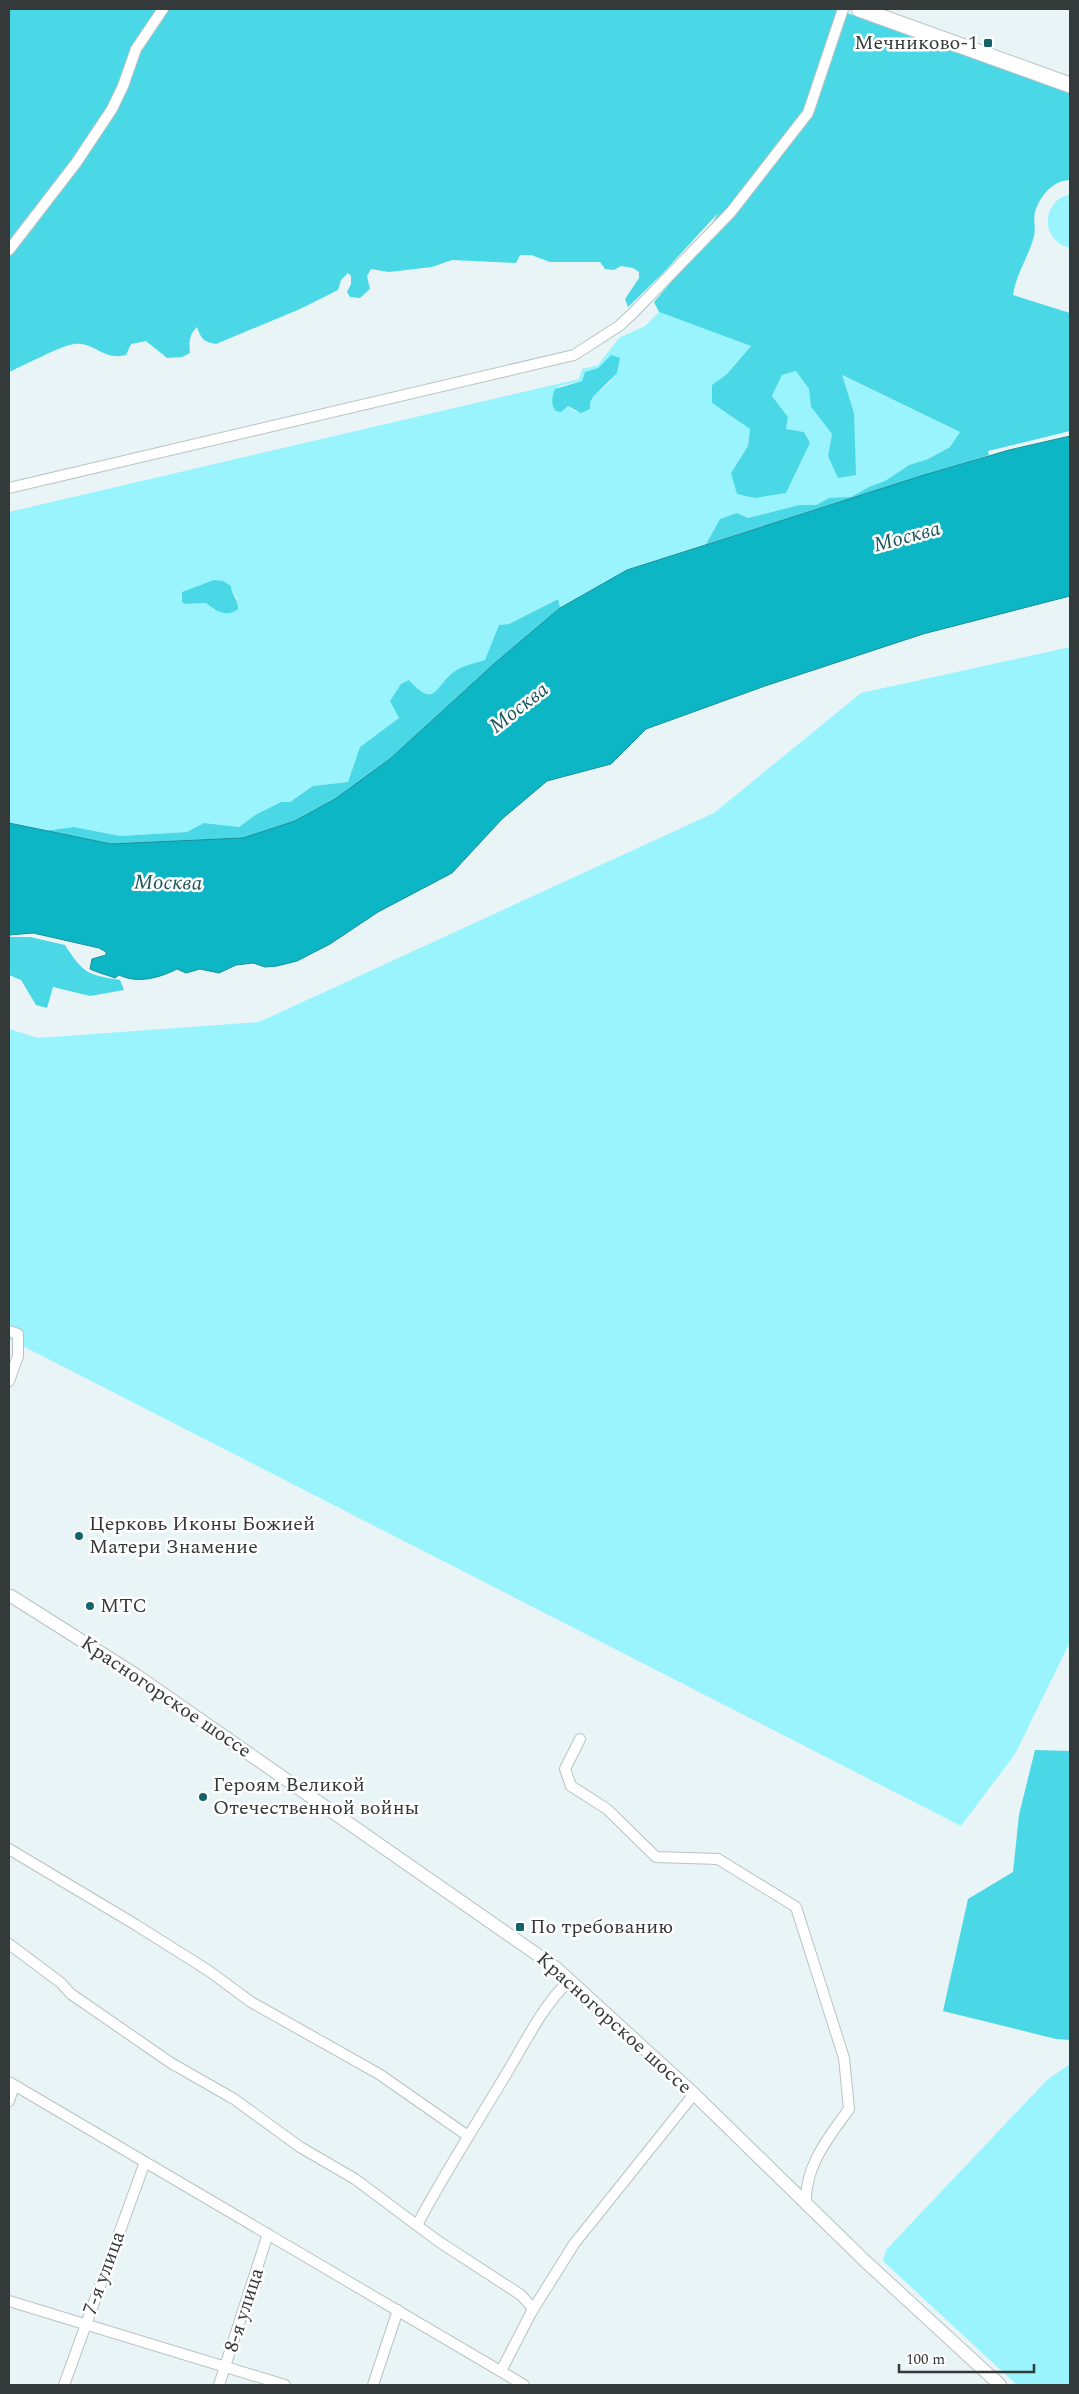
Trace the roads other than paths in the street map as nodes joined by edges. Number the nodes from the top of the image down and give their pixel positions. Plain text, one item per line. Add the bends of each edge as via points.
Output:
1 (163, 9) edge
2 (843, 9) edge
3 (859, 9) edge
4 (1070, 84) edge
5 (9, 250) edge
6 (9, 488) edge
7 (9, 1331) edge
8 (9, 1381) edge
9 (9, 1597) edge
10 (580, 1739) dead end
11 (9, 1849) edge
12 (9, 1944) edge
13 (570, 1980) junction
14 (12, 2084) edge
15 (694, 2094) junction
16 (9, 2101) edge
17 (468, 2136) junction
18 (145, 2162) junction
19 (806, 2205) junction
20 (417, 2225) junction
21 (268, 2234) junction
22 (9, 2301) edge
23 (398, 2310) junction
24 (532, 2311) junction
25 (85, 2323) junction
26 (226, 2366) junction
27 (501, 2371) junction
28 (64, 2385) edge
29 (219, 2385) edge
30 (285, 2385) edge
31 (373, 2385) edge
32 (524, 2385) edge
33 (1000, 2385) edge

1 - 5 street via 136,49 112,109 76,163
2 - 6 street via 808,113 737,204 633,313 574,355
3 - 4 main road
7 - 8 street via 18,1334 18,1356
9 - 13 street, Красногорское шоссе via 136,1674 556,1967
10 - 19 street via 564,1769 571,1786 607,1809 656,1857 718,1858 796,1907 844,2058 849,2109 826,2141 808,2176
11 - 17 street via 209,1971 251,2002 379,2074
12 - 20 street via 71,1994 171,2063 234,2099 300,2147 355,2179
13 - 15 street, Красногорское шоссе
13 - 17 street via 556,1994 531,2032
14 - 16 street
14 - 18 street
15 - 19 street, Красногорское шоссе
15 - 24 street via 574,2244
17 - 20 street
18 - 21 street
18 - 25 street, 7-я улица
19 - 33 street, Красногорское шоссе
20 - 24 street via 521,2295
21 - 23 street
21 - 26 street, 8-я улица
22 - 25 street
23 - 27 street
23 - 31 street
24 - 27 street
25 - 26 street
25 - 28 street, 7-я улица
26 - 29 street, 8-я улица
26 - 30 street
27 - 32 street

